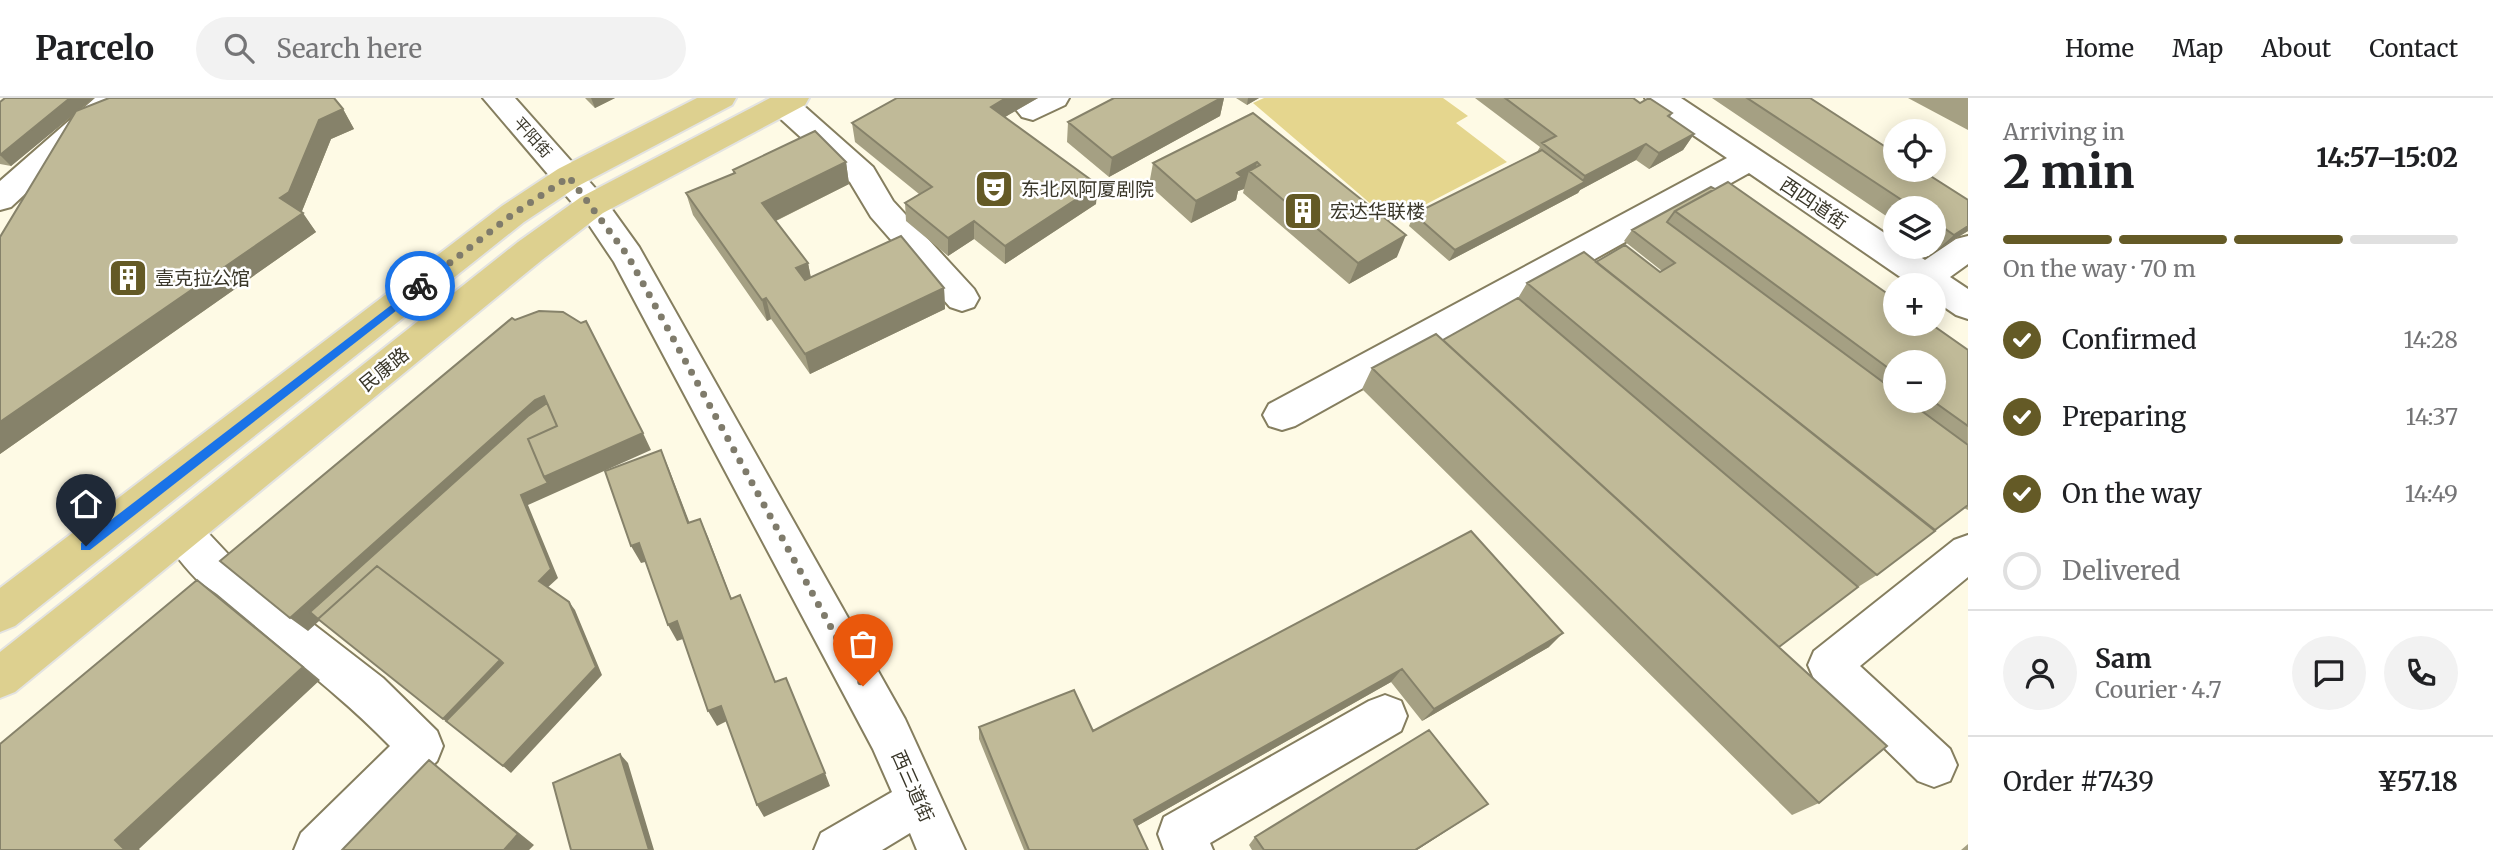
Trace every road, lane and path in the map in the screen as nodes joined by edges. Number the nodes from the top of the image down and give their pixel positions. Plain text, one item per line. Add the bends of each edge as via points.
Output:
1 (113, 98) edge
2 (498, 98) edge
3 (721, 98) edge
4 (1660, 98) edge
5 (788, 101) edge
6 (1750, 159) junction
7 (580, 191) junction
8 (0, 199) edge
9 (1968, 248) edge
10 (1918, 273) edge
11 (1930, 273) edge
12 (1946, 292) edge
13 (962, 298) dead end
14 (1968, 306) edge
15 (1282, 415) dead end
16 (182, 532) junction
17 (1968, 553) edge
18 (0, 613) edge
19 (0, 678) edge
20 (1385, 716) dead end
21 (1934, 765) dead end
22 (920, 801) junction
23 (318, 850) edge
24 (838, 850) edge
25 (941, 850) edge
26 (1189, 850) edge

1 - 8 street
2 - 7 street, 平阳街
3 - 7 main road, 民康路
4 - 6 street, 西四道街
5 - 7 main road, 民康路
5 - 13 street via 862,175 882,209
6 - 10 street, 西四道街
6 - 15 street
7 - 16 main road, 民康路
7 - 18 main road, 民康路 via 513,214
7 - 22 street, 西三道街 via 628,256 889,734
9 - 11 street
12 - 14 street, 西四道街
16 - 19 main road, 民康路
16 - 23 street via 227,582 368,693 421,746
17 - 21 street via 1829,665
20 - 26 street via 1181,834
22 - 24 street
22 - 25 street, 西三道街

